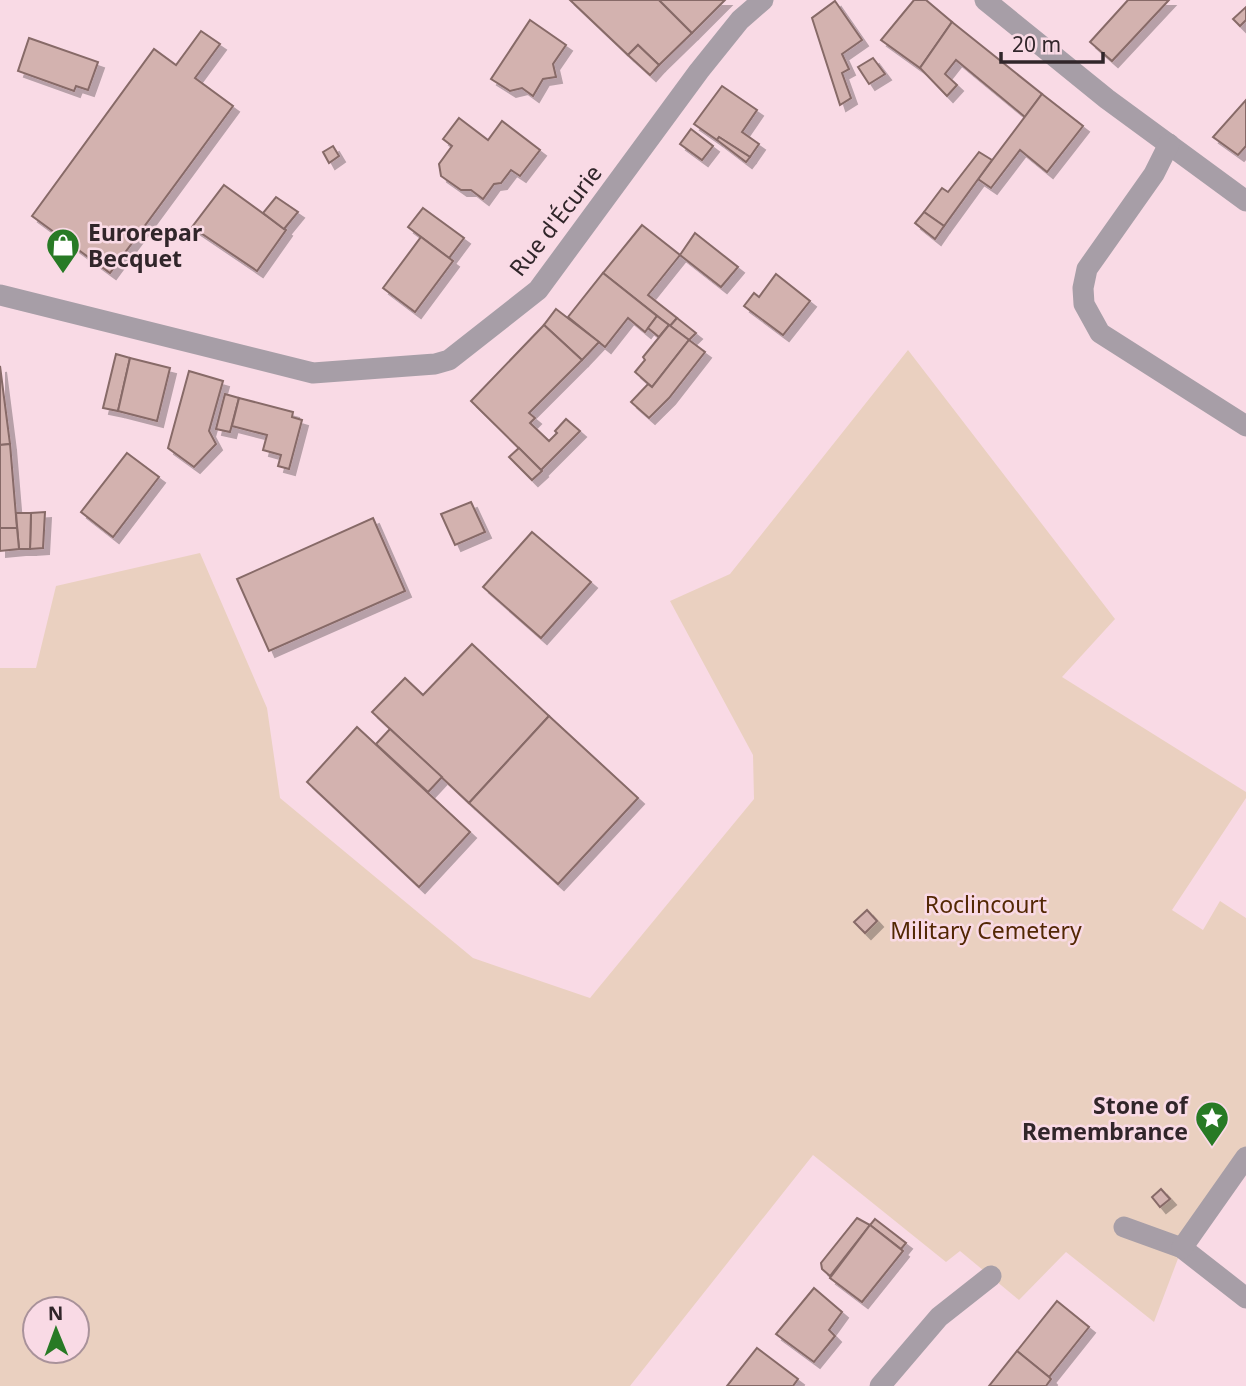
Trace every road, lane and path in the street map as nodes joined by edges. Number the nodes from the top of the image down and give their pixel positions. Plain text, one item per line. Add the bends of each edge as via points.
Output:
1 (763, 0) edge
2 (985, 0) edge
3 (1169, 144) junction
4 (1246, 201) edge
5 (0, 295) edge
6 (1246, 426) edge
7 (1246, 1157) edge
8 (1124, 1227) dead end
9 (1182, 1248) junction
10 (991, 1276) dead end
11 (1246, 1298) edge
12 (880, 1386) edge

1 - 5 street, Rue d'Écurie via 740,20 699,71 538,290 449,360 313,373
2 - 3 street
3 - 4 street
3 - 6 street via 1154,174 1087,269 1084,304 1100,333
7 - 9 street
8 - 9 street
9 - 11 street
10 - 12 street via 939,1317

